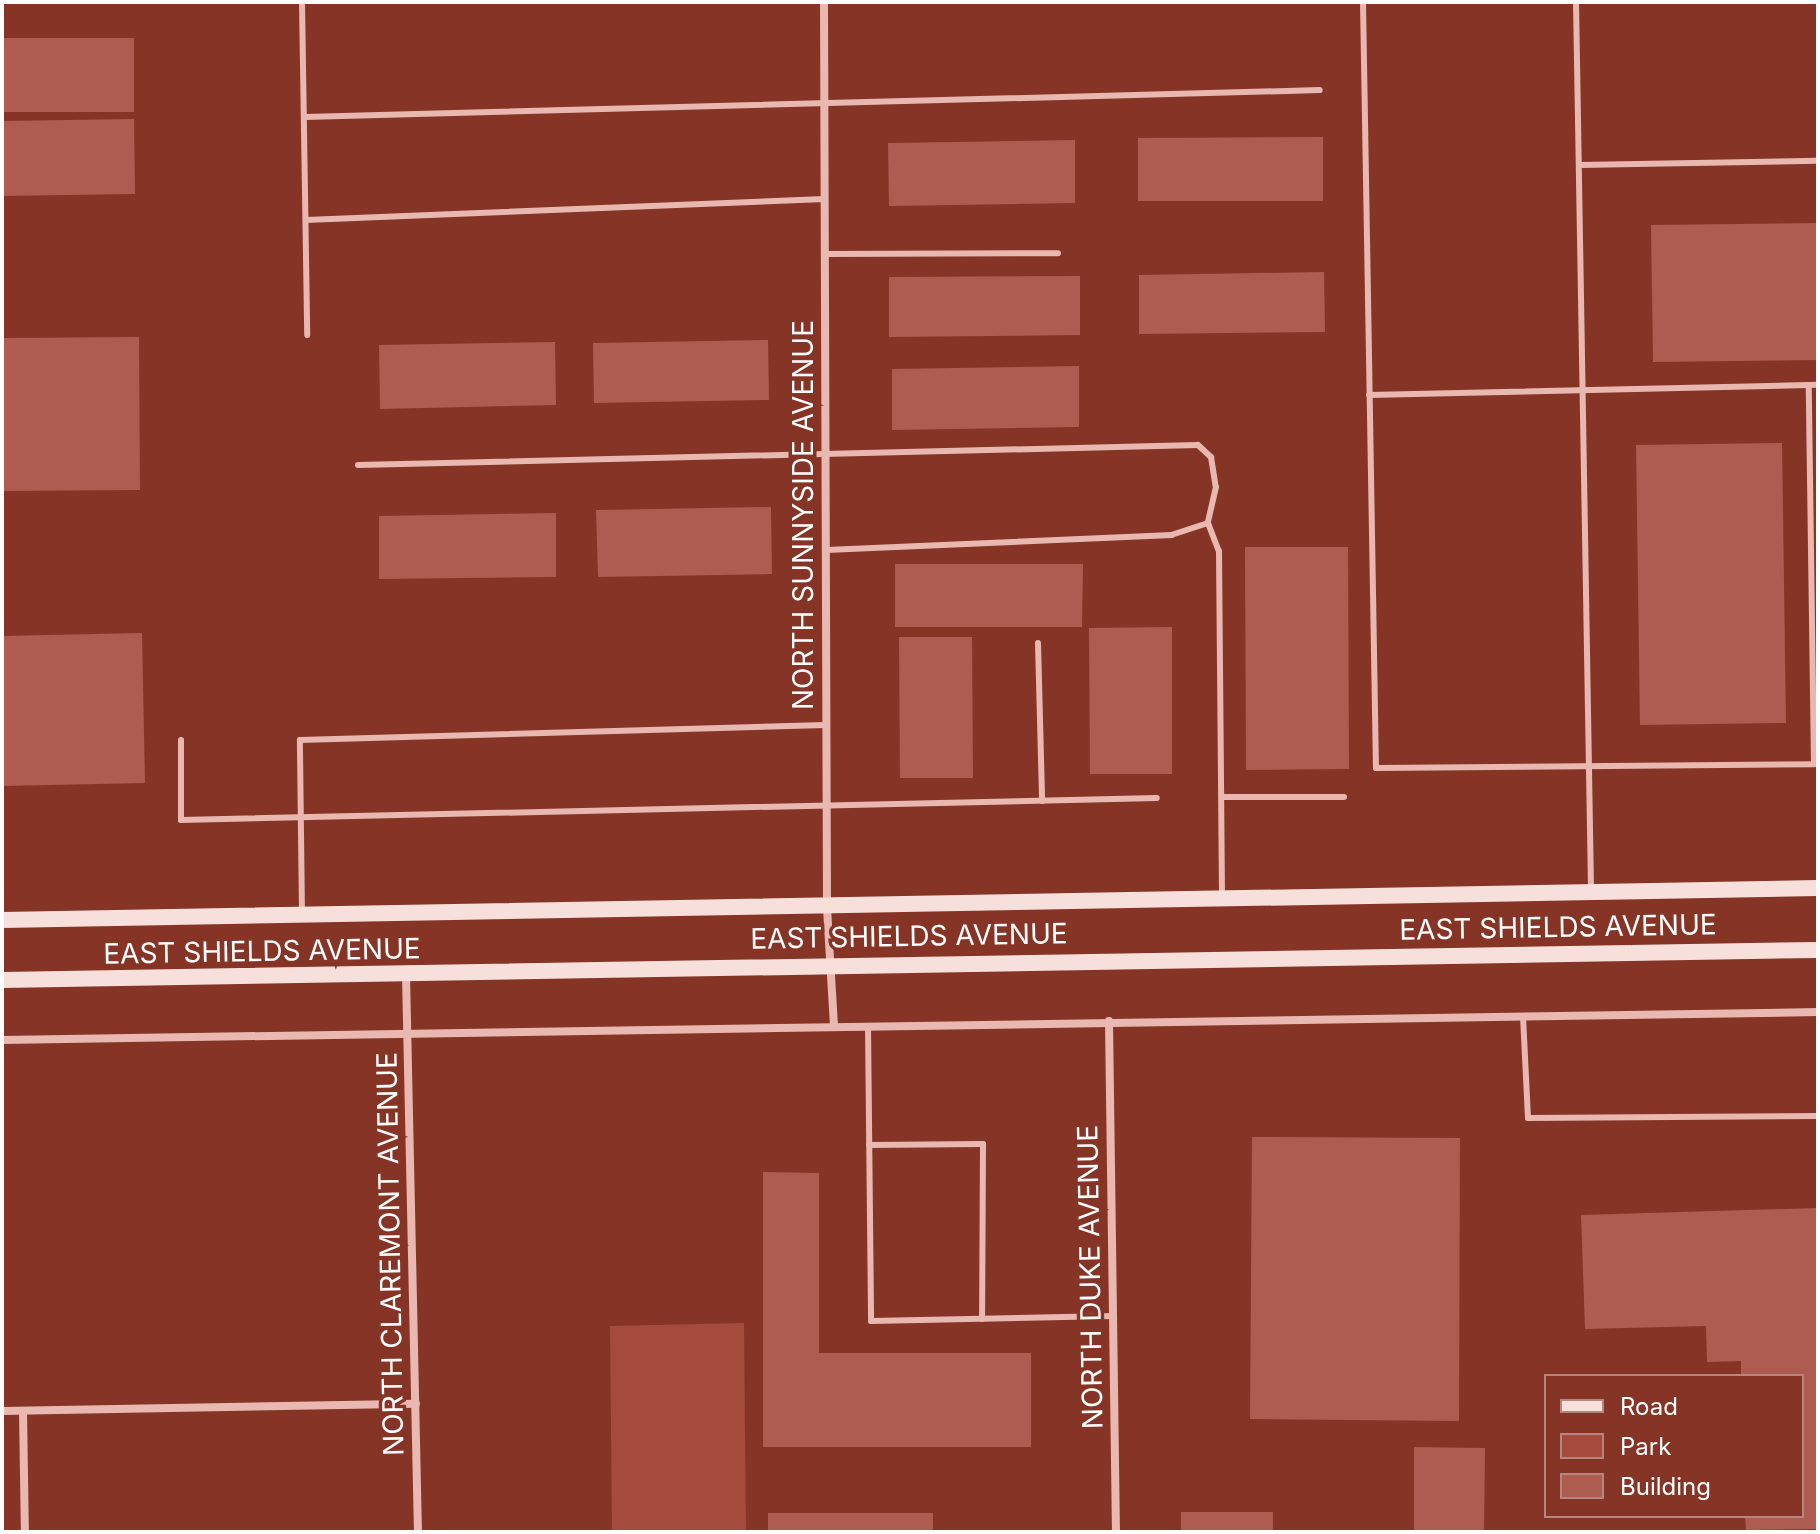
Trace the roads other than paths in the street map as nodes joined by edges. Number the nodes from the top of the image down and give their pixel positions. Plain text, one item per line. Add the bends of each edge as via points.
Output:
1 (302, 2) edge
2 (824, 2) edge
3 (1363, 2) edge
4 (1576, 2) edge
5 (1320, 90) dead end
6 (824, 100) junction
7 (305, 117) junction
8 (1818, 161) edge
9 (1579, 165) junction
10 (825, 199) junction
11 (306, 220) junction
12 (1058, 253) dead end
13 (824, 254) junction
14 (307, 335) dead end
15 (1818, 385) edge
16 (1809, 386) junction
17 (1582, 391) junction
18 (1369, 395) junction
19 (825, 449) junction
20 (358, 465) dead end
21 (1208, 523) junction
22 (826, 550) junction
23 (1038, 643) dead end
24 (826, 725) junction
25 (181, 740) dead end
26 (1588, 767) junction
27 (1816, 767) edge
28 (1223, 797) junction
29 (1344, 797) dead end
30 (1157, 798) dead end
31 (1042, 801) junction
32 (827, 806) junction
33 (301, 817) junction
34 (1818, 888) edge
35 (1591, 893) junction
36 (1222, 900) junction
37 (827, 908) junction
38 (302, 915) junction
39 (2, 920) edge
40 (1818, 950) edge
41 (830, 963) junction
42 (406, 975) junction
43 (2, 980) edge
44 (1818, 1012) edge
45 (1523, 1016) junction
46 (1109, 1021) junction
47 (868, 1026) junction
48 (834, 1027) junction
49 (406, 1037) junction
50 (2, 1040) edge
51 (1818, 1116) edge
52 (869, 1145) junction
53 (1113, 1316) junction
54 (982, 1319) junction
55 (416, 1404) junction
56 (2, 1411) edge
57 (23, 1411) junction
58 (25, 1532) edge
59 (418, 1532) edge
60 (1116, 1532) edge

1 - 7 lane
2 - 6 street, NORTH SUNNYSIDE AVENUE
3 - 18 lane
4 - 9 lane
5 - 6 lane
6 - 7 lane
6 - 10 street, NORTH SUNNYSIDE AVENUE
7 - 11 lane
8 - 9 lane
9 - 17 lane
10 - 11 lane
10 - 13 street, NORTH SUNNYSIDE AVENUE
11 - 14 lane
12 - 13 lane
13 - 19 street, NORTH SUNNYSIDE AVENUE
15 - 16 lane
16 - 17 lane
16 - 27 lane
17 - 18 lane
17 - 26 lane
18 - 26 lane via 1376,768
19 - 20 lane
19 - 21 lane via 1198,445 1211,457 1216,487
19 - 22 street, NORTH SUNNYSIDE AVENUE
21 - 22 lane via 1172,535
21 - 28 lane via 1219,551
22 - 24 street, NORTH SUNNYSIDE AVENUE
23 - 31 lane
24 - 32 street, NORTH SUNNYSIDE AVENUE
24 - 33 lane via 300,740
25 - 33 lane via 181,820
26 - 27 lane
26 - 35 lane
28 - 29 lane
28 - 36 lane
30 - 31 lane
31 - 32 lane
32 - 33 lane
32 - 37 street, NORTH SUNNYSIDE AVENUE
33 - 38 lane
34 - 35 main road, EAST SHIELDS AVENUE
35 - 36 main road, EAST SHIELDS AVENUE
36 - 37 main road, EAST SHIELDS AVENUE
37 - 38 main road, EAST SHIELDS AVENUE
37 - 41 street, NORTH SUNNYSIDE AVENUE
38 - 39 main road, EAST SHIELDS AVENUE
40 - 41 main road, EAST SHIELDS AVENUE
41 - 42 main road, EAST SHIELDS AVENUE
41 - 48 street, NORTH SUNNYSIDE AVENUE
42 - 43 main road, EAST SHIELDS AVENUE
42 - 49 street, NORTH CLAREMONT AVENUE
44 - 45 street
45 - 46 street
45 - 51 lane via 1528,1118
46 - 47 street
46 - 53 street, NORTH DUKE AVENUE
47 - 48 street
47 - 52 lane
48 - 49 street
49 - 50 street
49 - 55 street, NORTH CLAREMONT AVENUE
52 - 54 lane via 871,1321
52 - 54 lane via 983,1144
53 - 54 lane
53 - 60 street, NORTH DUKE AVENUE
55 - 57 street
55 - 59 street, NORTH CLAREMONT AVENUE
56 - 57 street
57 - 58 street

